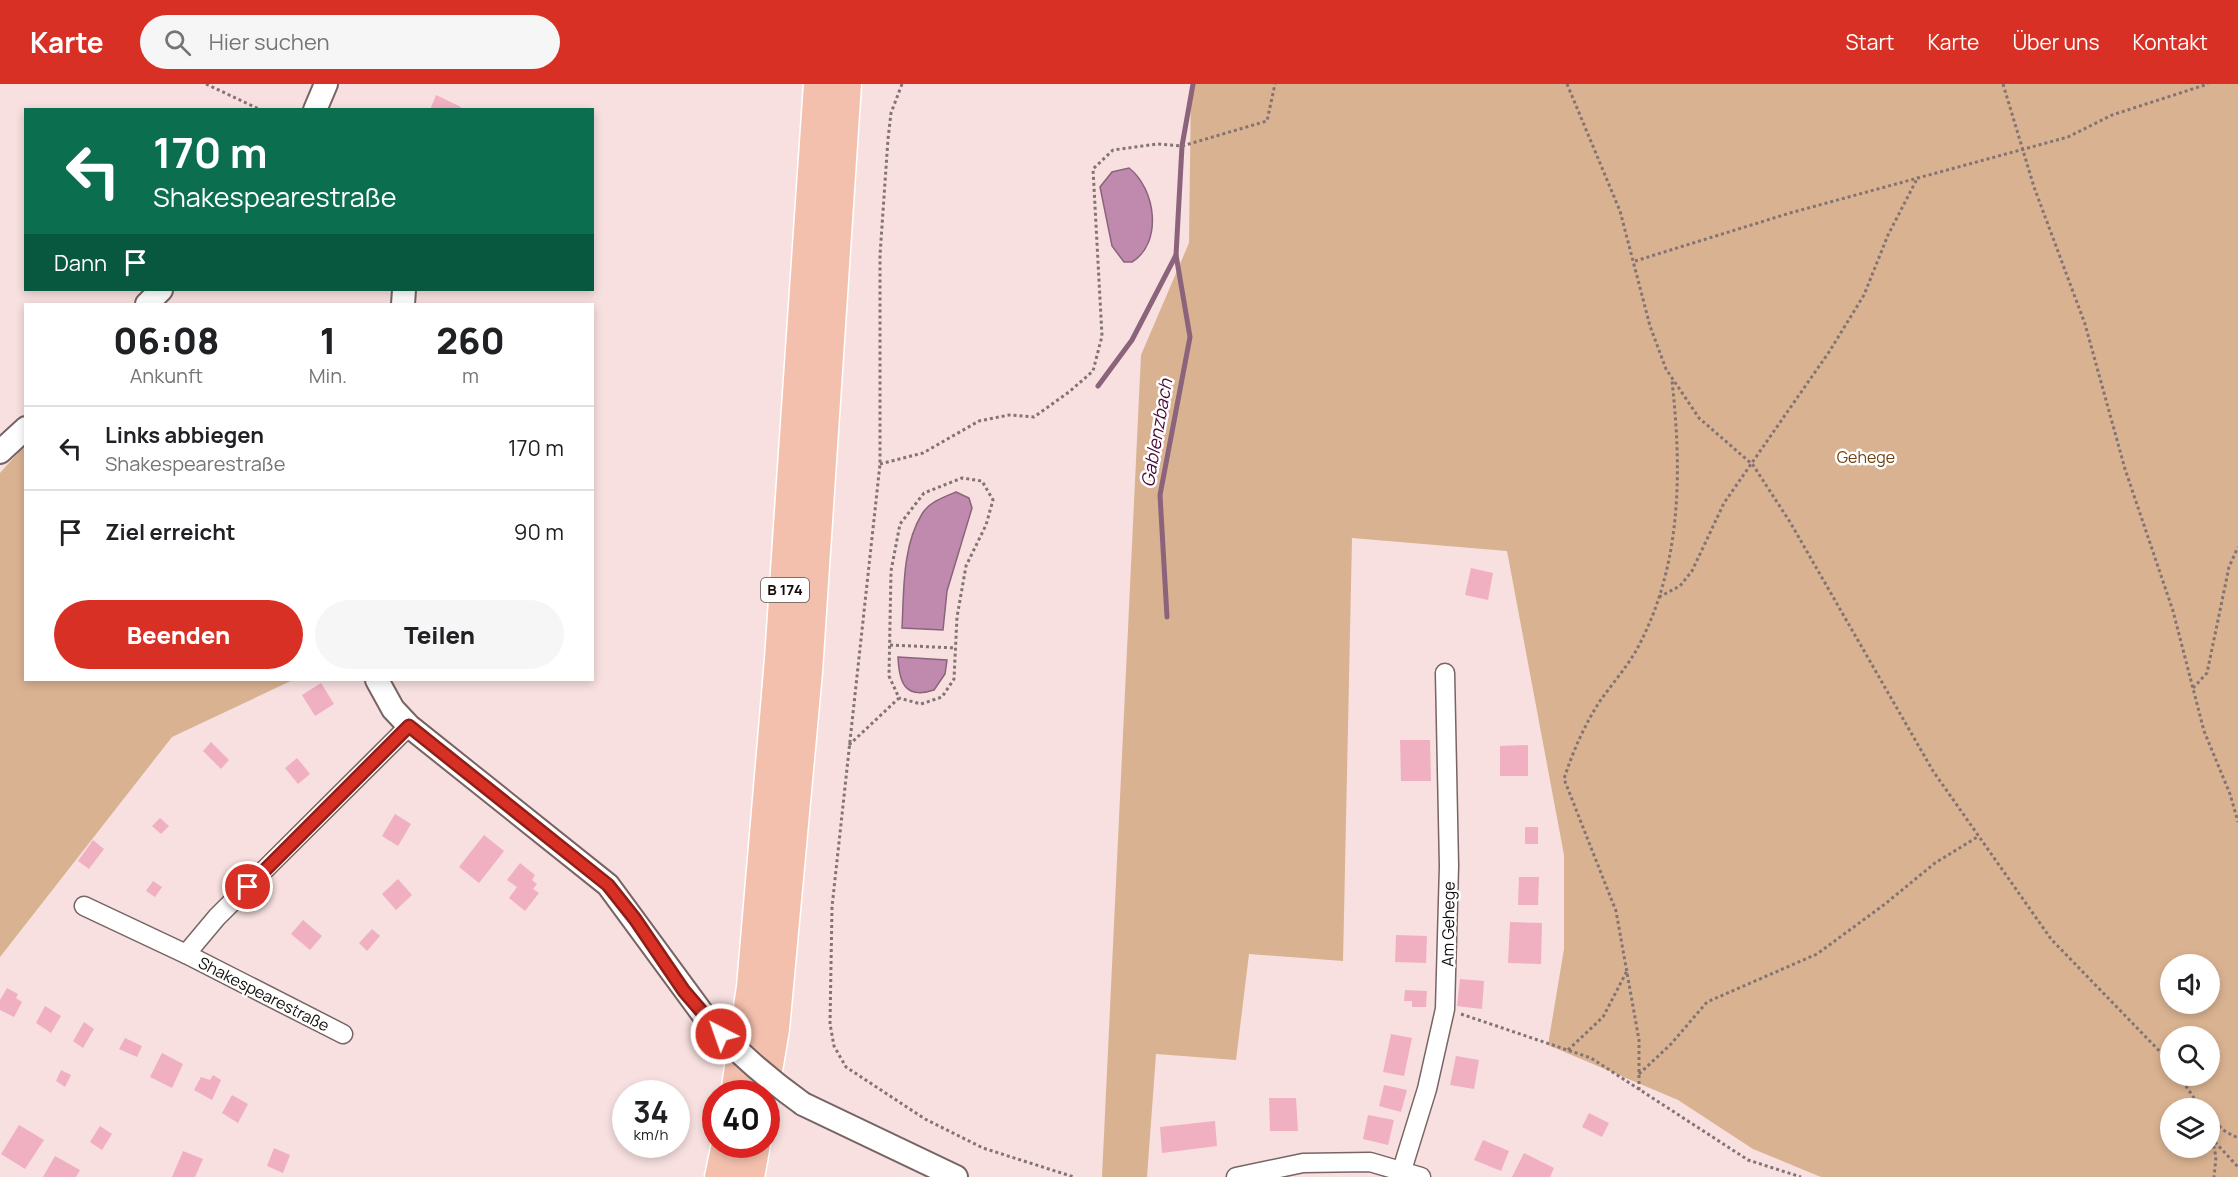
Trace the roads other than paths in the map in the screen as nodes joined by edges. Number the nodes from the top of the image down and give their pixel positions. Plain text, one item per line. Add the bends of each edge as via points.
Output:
1 (326, 84) edge
2 (819, 84) edge
3 (846, 84) edge
4 (316, 108) edge
5 (160, 291) edge
6 (148, 303) edge
7 (24, 430) edge
8 (0, 452) edge
9 (1445, 673) dead end
10 (378, 681) edge
11 (409, 726) junction
12 (84, 906) dead end
13 (186, 954) junction
14 (343, 1034) dead end
15 (738, 1080) edge
16 (766, 1080) edge
17 (724, 1158) edge
18 (752, 1158) edge
19 (1402, 1170) junction
20 (720, 1177) edge
21 (749, 1177) edge
22 (956, 1177) edge
23 (1236, 1177) edge
24 (1421, 1177) edge

1 - 4 street
2 - 15 highway, B 174 via 780,659 752,987
3 - 16 highway, B 174 via 807,672
5 - 6 street
7 - 8 street
9 - 19 street, Am Gehege via 1449,866 1445,1009 1427,1089
10 - 11 street via 393,709
11 - 13 street, Shakespearestraße via 217,917
11 - 22 street, bridge via 608,885 708,1021 741,1055 803,1104
12 - 13 street, Shakespearestraße
13 - 14 street, Shakespearestraße
17 - 20 highway
18 - 21 highway
19 - 23 street via 1370,1162 1303,1163
19 - 24 street

